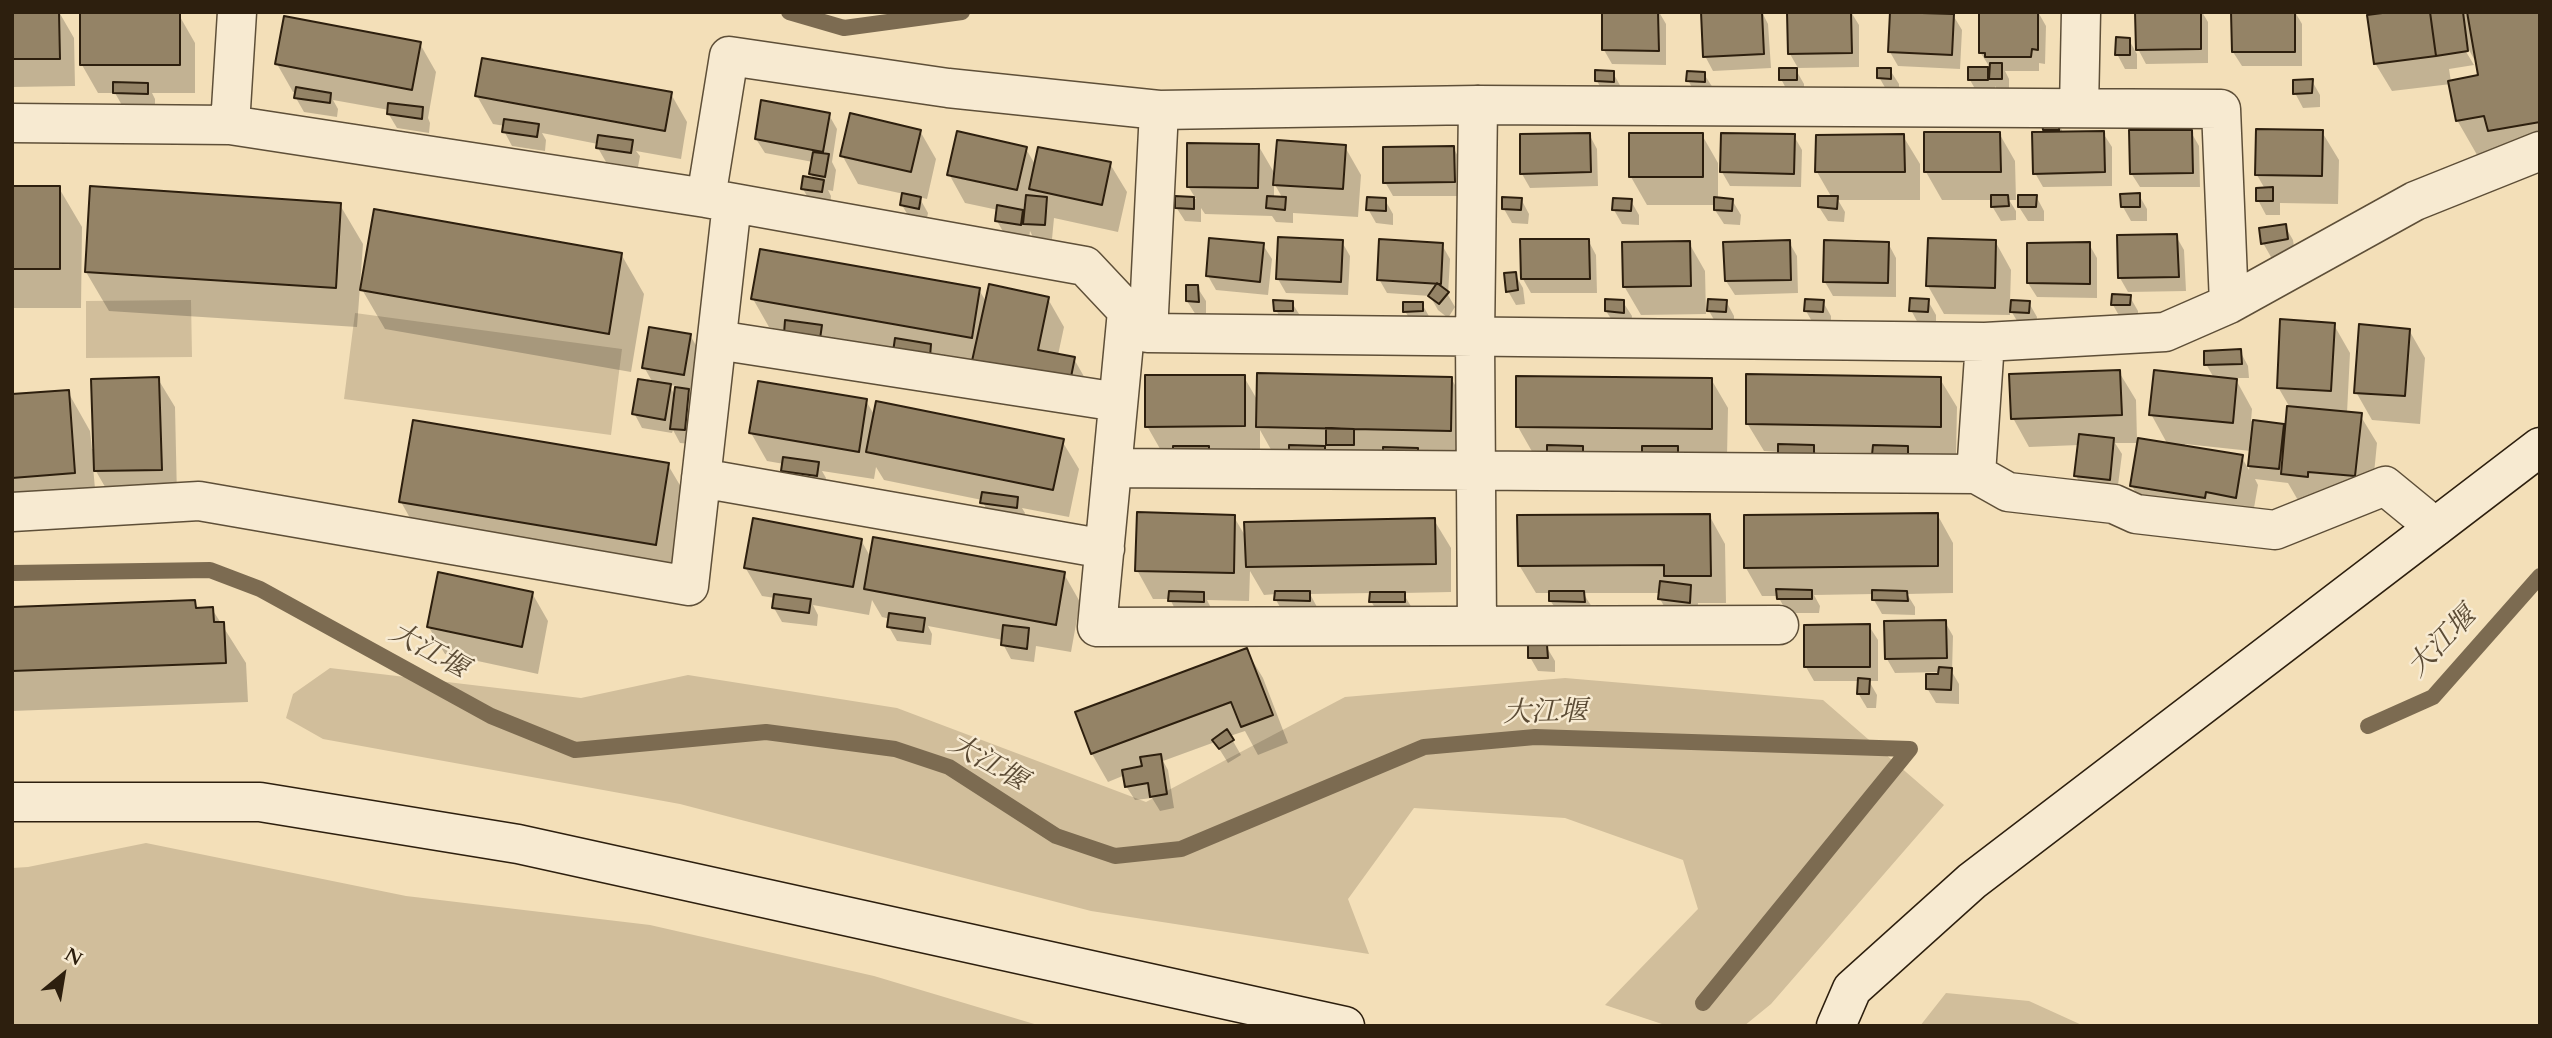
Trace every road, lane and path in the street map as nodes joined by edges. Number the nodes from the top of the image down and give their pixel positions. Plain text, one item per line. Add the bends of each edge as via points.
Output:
1 (237, 12) edge
2 (2081, 12) edge
3 (1478, 105) junction
4 (2079, 108) junction
5 (1159, 110) junction
6 (12, 123) edge
7 (230, 125) junction
8 (2540, 151) edge
9 (719, 200) junction
10 (2229, 304) junction
11 (1138, 322) junction
12 (1475, 338) junction
13 (717, 340) junction
14 (1985, 342) junction
15 (1118, 402) junction
16 (2540, 447) edge
17 (1112, 468) junction
18 (1477, 471) junction
19 (1976, 474) junction
20 (701, 478) junction
21 (12, 512) edge
22 (2435, 527) junction
23 (1105, 549) junction
24 (1779, 625) dead end
25 (1477, 626) junction
26 (12, 802) edge
27 (1345, 1026) edge
28 (1836, 1026) edge

1 - 7 street
2 - 4 street
3 - 4 street
3 - 5 street
3 - 12 street
4 - 10 street via 2221,109
5 - 9 street via 948,88 730,56
5 - 11 street
6 - 7 street
7 - 9 street
8 - 10 street via 2415,201
9 - 11 street via 1085,266
9 - 13 street
10 - 14 street via 2165,332
11 - 12 street
11 - 15 street
12 - 14 street
12 - 18 street
13 - 15 street
13 - 20 street
14 - 19 street
15 - 17 street
16 - 22 street
17 - 18 street
17 - 23 street
18 - 19 street
18 - 25 street
19 - 22 street via 2008,492 2114,504 2136,514 2275,530 2385,486
20 - 21 street via 689,586 199,501
20 - 23 street
22 - 28 street via 1972,881 1853,989
23 - 25 street via 1097,627
24 - 25 street
26 - 27 street via 260,802 518,844

